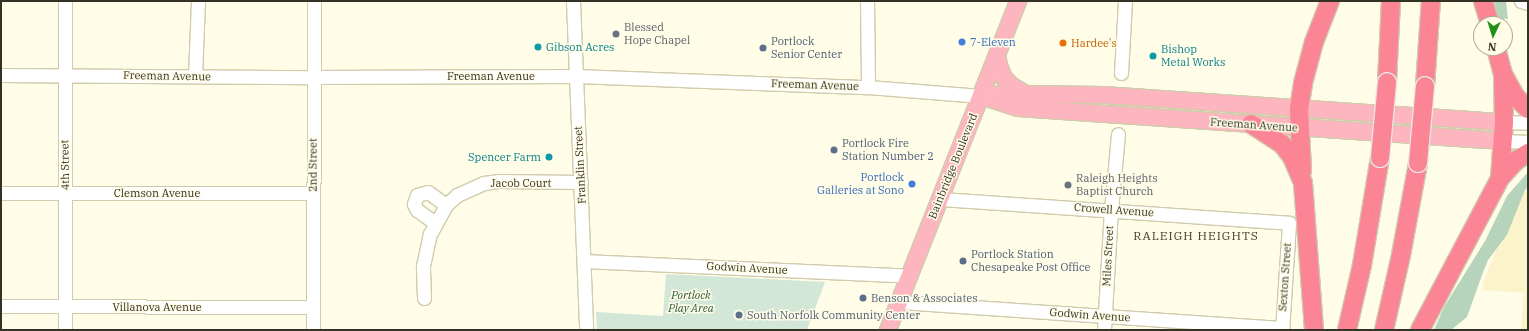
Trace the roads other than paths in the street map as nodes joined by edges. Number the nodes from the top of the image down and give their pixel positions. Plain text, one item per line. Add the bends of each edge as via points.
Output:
1 (65, 1) edge
2 (198, 1) edge
3 (314, 1) edge
4 (573, 1) edge
5 (867, 1) edge
6 (1018, 1) edge
7 (1125, 1) edge
8 (1330, 1) edge
9 (1391, 1) edge
10 (1430, 1) edge
11 (1483, 1) edge
12 (1521, 1) edge
13 (1528, 3) edge
14 (1488, 16) edge
15 (997, 54) junction
16 (1498, 56) edge
17 (1121, 73) dead end
18 (1503, 74) junction
19 (1, 75) edge
20 (64, 75) junction
21 (195, 76) junction
22 (576, 76) junction
23 (314, 77) junction
24 (868, 87) junction
25 (1026, 94) junction
26 (981, 96) junction
27 (1299, 109) junction
28 (1528, 109) edge
29 (1504, 122) junction
30 (1528, 123) edge
31 (1251, 124) junction
32 (1300, 128) junction
33 (1118, 134) dead end
34 (1503, 141) junction
35 (1528, 142) edge
36 (1528, 153) edge
37 (1500, 178) junction
38 (581, 182) junction
39 (1303, 183) junction
40 (1, 193) edge
41 (313, 193) junction
42 (65, 194) junction
43 (940, 199) junction
44 (446, 205) junction
45 (1110, 210) junction
46 (435, 223) junction
47 (1289, 223) joint
48 (584, 261) junction
49 (910, 276) junction
50 (424, 298) dead end
51 (899, 302) junction
52 (1, 306) edge
53 (65, 307) junction
54 (313, 307) junction
55 (1105, 316) junction
56 (1282, 329) edge
57 (65, 330) edge
58 (313, 330) edge
59 (586, 330) edge
60 (888, 330) edge
61 (1104, 330) edge
62 (1314, 330) edge
63 (1347, 330) edge
64 (1384, 330) edge
65 (1420, 330) edge

1 - 20 street, 4th Street
2 - 21 street
3 - 23 street, 2nd Street
4 - 22 street, Franklin Street
5 - 24 street
6 - 15 main road, Bainbridge Boulevard
7 - 17 street
8 - 27 highway via 1307,63
9 - 63 highway, bridge via 1380,158 1364,259
10 - 64 highway, bridge via 1418,163
11 - 14 highway
12 - 13 street
15 - 25 main road via 1004,78
15 - 26 main road, Bainbridge Boulevard
16 - 18 highway
18 - 28 highway via 1516,97
18 - 29 highway
19 - 20 street, Freeman Avenue
20 - 21 street, Freeman Avenue
20 - 42 street, 4th Street
21 - 23 street, Freeman Avenue
22 - 23 street, Freeman Avenue
22 - 24 street, Freeman Avenue
22 - 38 street, Franklin Street
23 - 41 street, 2nd Street
24 - 26 street, Freeman Avenue
25 - 26 main road, Freeman Avenue
25 - 27 main road, Freeman Avenue via 1103,95
26 - 31 main road, Freeman Avenue via 1018,108
26 - 43 main road, Bainbridge Boulevard
27 - 29 main road, Freeman Avenue
27 - 32 highway
29 - 30 street, Freeman Avenue
29 - 34 highway
31 - 32 main road, Freeman Avenue
31 - 39 highway via 1282,144 1292,157
32 - 34 main road, Freeman Avenue
32 - 39 highway
33 - 45 street, Miles Street
34 - 35 street, Freeman Avenue
34 - 37 highway
36 - 37 highway via 1517,160
37 - 65 highway
38 - 44 street, Jacob Court via 491,182 470,188
38 - 48 street, Franklin Street
39 - 62 highway
40 - 42 street, Clemson Avenue
41 - 42 street, Clemson Avenue
41 - 54 street, 2nd Street
42 - 53 street, 4th Street
43 - 45 street, Crowell Avenue
43 - 49 main road, Bainbridge Boulevard
44 - 46 street, Jacob Court
44 - 46 street via 428,192 417,195 414,204 417,210
45 - 47 street, Crowell Avenue
45 - 55 street, Miles Street
46 - 50 street, Jacob Court via 423,266
47 - 56 street, Sexton Street
48 - 49 street, Godwin Avenue
48 - 59 street, Franklin Street
49 - 51 main road, Bainbridge Boulevard
51 - 55 street, Godwin Avenue
51 - 60 main road, Bainbridge Boulevard
52 - 53 street, Villanova Avenue
53 - 54 street, Villanova Avenue
53 - 57 street, 4th Street
54 - 58 street, 2nd Street
55 - 56 street, Godwin Avenue
55 - 61 street, Miles Street

